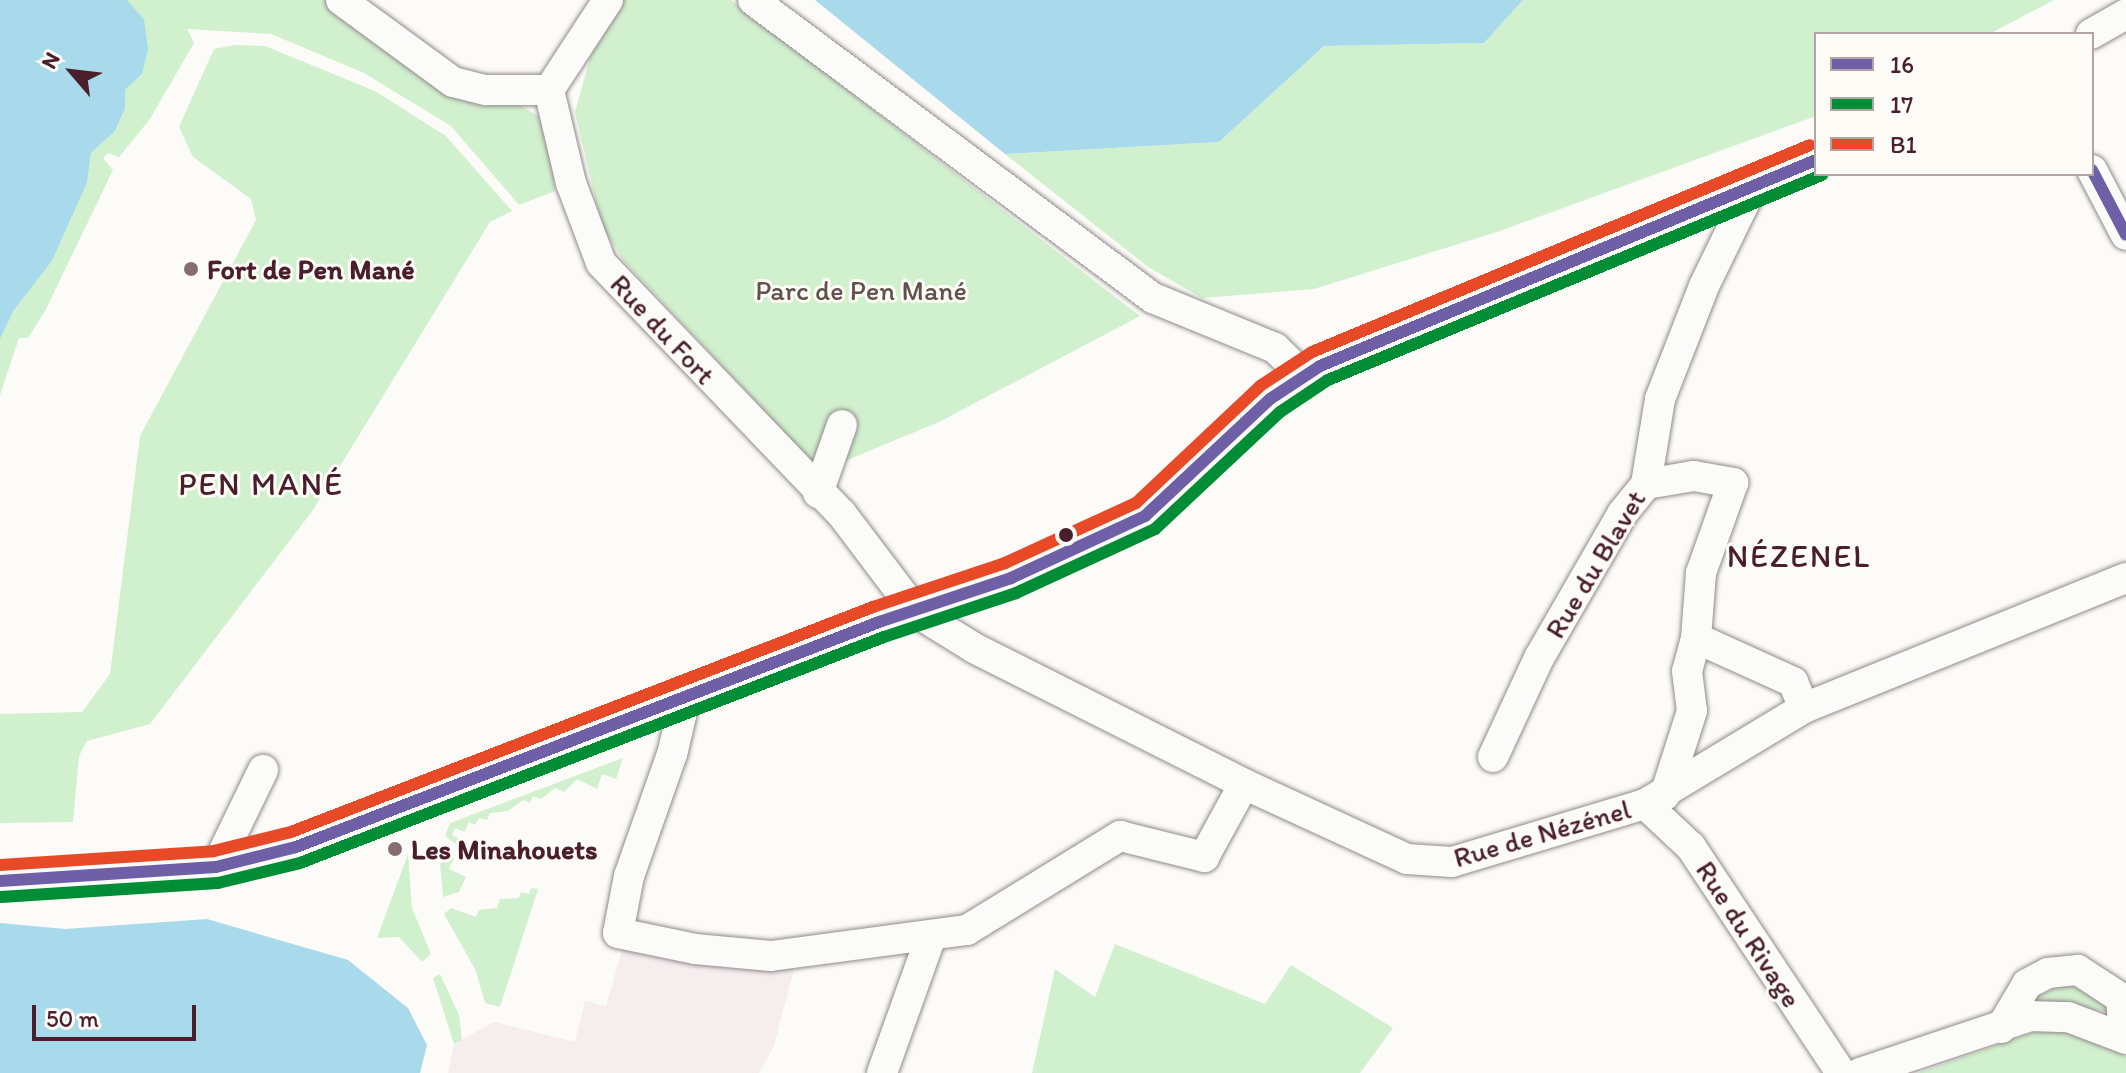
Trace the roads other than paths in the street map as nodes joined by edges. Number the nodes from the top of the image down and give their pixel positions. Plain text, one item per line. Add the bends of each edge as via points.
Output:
1 (341, 0) edge
2 (608, 0) edge
3 (753, 0) edge
4 (2126, 14) edge
5 (2094, 32) edge
6 (549, 90) junction
7 (1814, 161) edge
8 (2094, 174) edge
9 (1751, 189) junction
10 (2126, 235) edge
11 (1305, 377) junction
12 (842, 425) dead end
13 (1646, 484) junction
14 (818, 493) junction
15 (2126, 578) edge
16 (916, 612) junction
17 (1696, 638) junction
18 (679, 701) junction
19 (1804, 708) junction
20 (1493, 757) dead end
21 (263, 770) dead end
22 (1244, 784) junction
23 (1655, 800) junction
24 (216, 867) junction
25 (0, 881) edge
26 (930, 939) junction
27 (2001, 1028) junction
28 (2125, 1037) edge
29 (882, 1073) edge
30 (1841, 1073) edge
31 (1860, 1073) edge

1 - 6 street via 453,82 486,90
2 - 6 street
3 - 11 street via 1153,298 1275,348
4 - 5 street
6 - 14 street, Rue du Fort via 571,183 601,263
7 - 9 street
8 - 10 street
9 - 11 street
9 - 13 street, Rue du Blavet via 1704,286 1660,399
11 - 16 street via 1270,399 1145,516 1011,578
12 - 14 street
13 - 17 street via 1694,476 1733,483 1701,573
13 - 20 street, Rue du Blavet via 1622,514 1539,658
14 - 16 street, Rue du Fort via 841,513
15 - 19 street, Rue de Nézénel
16 - 18 street
16 - 22 street, Rue de Nézénel via 974,648
17 - 19 street via 1793,682
17 - 23 street via 1687,671 1692,711
18 - 24 street via 296,847
18 - 26 street via 672,754 629,876 618,933 695,949 771,956
19 - 23 street, Rue de Nézénel
21 - 24 street
22 - 23 street, Rue de Nézénel via 1407,859 1452,862
22 - 26 street via 1204,857 1120,836 967,930
23 - 30 street, Rue du Rivage
24 - 25 street
26 - 29 street
27 - 28 street via 2030,1016 2068,1017
27 - 28 street via 2027,984 2048,973 2078,970 2121,998
27 - 31 street

